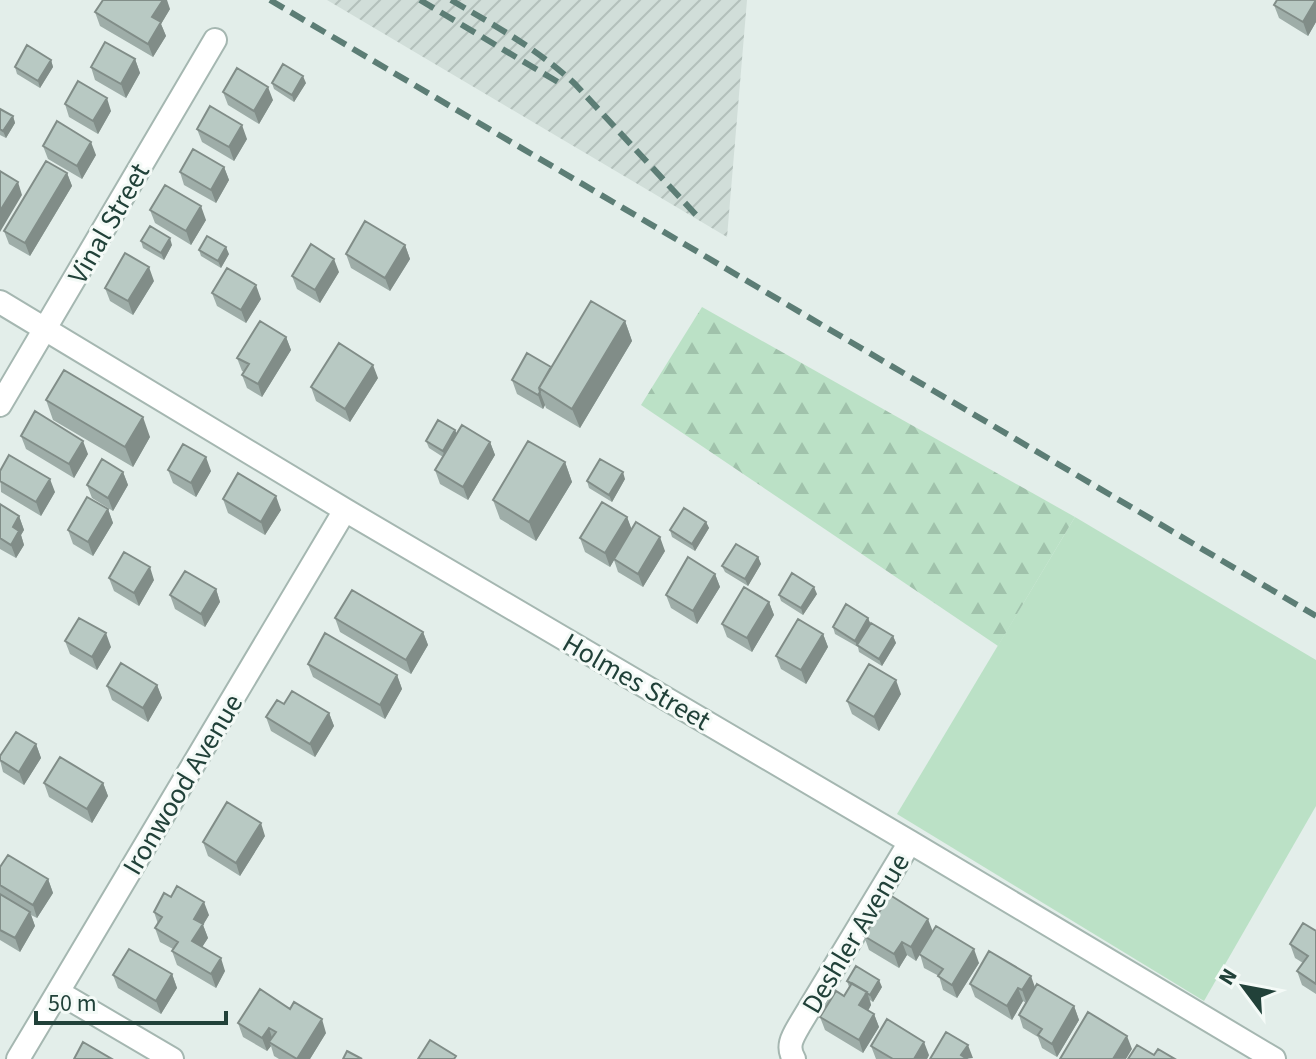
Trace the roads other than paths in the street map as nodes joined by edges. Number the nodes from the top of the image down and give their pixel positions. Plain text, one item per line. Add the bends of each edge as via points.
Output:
1 (215, 40) dead end
2 (0, 302) edge
3 (45, 329) junction
4 (0, 405) edge
5 (345, 510) junction
6 (910, 842) junction
7 (58, 992) junction
8 (18, 1059) edge
9 (172, 1059) edge
10 (794, 1059) edge
11 (1274, 1059) edge

1 - 3 street, Vinal Street
2 - 3 street, Holmes Street
3 - 4 street, Vinal Street
3 - 5 street, Holmes Street
5 - 6 street, Holmes Street
5 - 7 street, Ironwood Avenue
6 - 10 street, Deshler Avenue via 791,1040
6 - 11 street, Holmes Street
7 - 8 street, Ironwood Avenue
7 - 9 street

